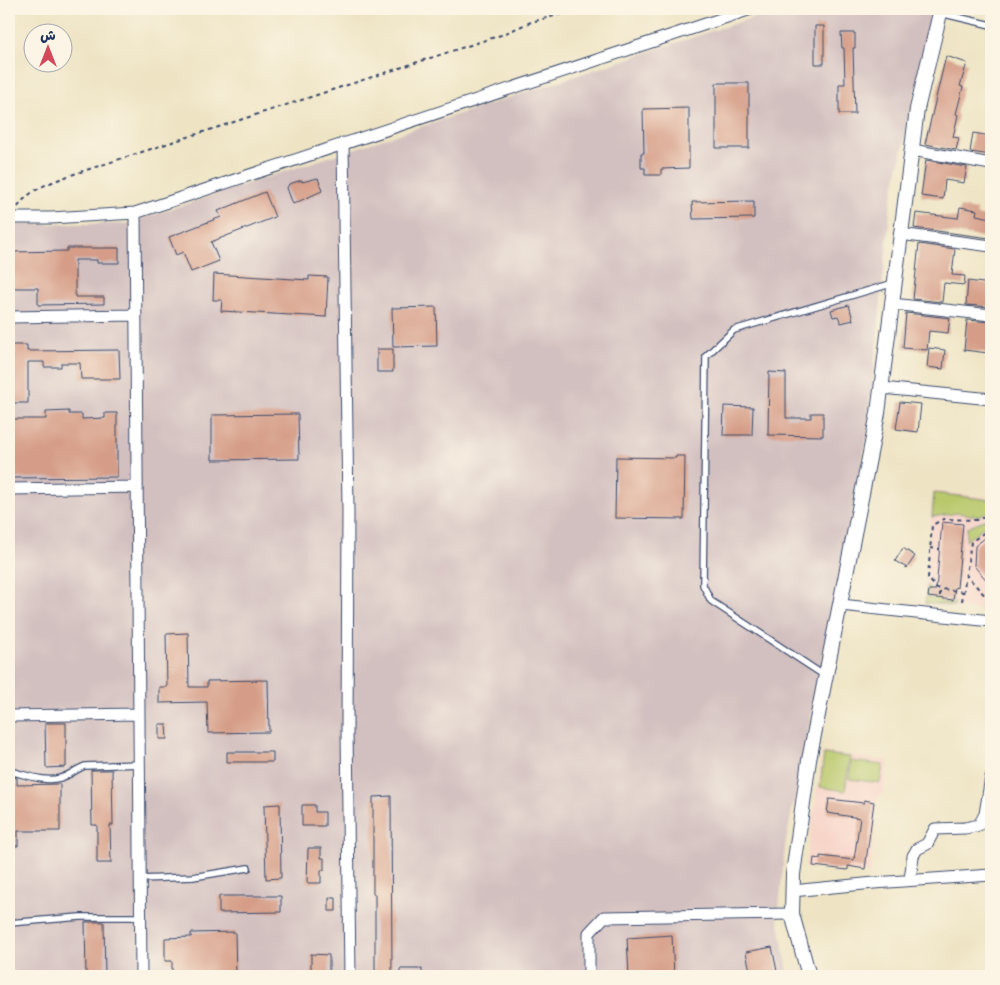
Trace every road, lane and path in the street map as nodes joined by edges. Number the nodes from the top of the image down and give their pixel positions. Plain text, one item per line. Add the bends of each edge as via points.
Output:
1 (582, 9) edge
2 (751, 9) edge
3 (941, 11) edge
4 (991, 25) edge
5 (342, 143) junction
6 (912, 150) junction
7 (991, 164) edge
8 (135, 213) junction
9 (10, 218) edge
10 (900, 234) junction
11 (991, 246) edge
12 (894, 283) junction
13 (892, 304) junction
14 (136, 315) junction
15 (991, 315) edge
16 (9, 317) edge
17 (882, 388) junction
18 (991, 398) edge
19 (138, 487) junction
20 (9, 489) edge
21 (991, 515) edge
22 (985, 532) dead end
23 (930, 548) junction
24 (940, 549) dead end
25 (965, 574) junction
26 (940, 589) junction
27 (963, 592) junction
28 (940, 596) dead end
29 (962, 601) dead end
30 (991, 602) edge
31 (841, 605) junction
32 (991, 621) edge
33 (826, 676) junction
34 (140, 714) junction
35 (9, 716) edge
36 (140, 764) junction
37 (9, 771) edge
38 (991, 776) edge
39 (988, 814) edge
40 (248, 868) dead end
41 (991, 875) edge
42 (140, 879) junction
43 (910, 880) junction
44 (792, 892) junction
45 (792, 914) junction
46 (140, 917) junction
47 (9, 923) edge
48 (142, 976) edge
49 (350, 976) edge
50 (589, 976) edge
51 (809, 976) edge

1 - 9 path via 531,22 501,35 68,176 22,200
2 - 5 street
3 - 4 lane
3 - 6 street via 917,109
5 - 8 street
5 - 49 street
6 - 7 street
6 - 10 street
8 - 9 street
8 - 14 street
10 - 11 street
10 - 12 street
12 - 13 street
12 - 33 lane via 734,330 706,356 703,585 712,601
13 - 15 street
13 - 17 street
14 - 16 street
14 - 19 street
17 - 18 street
17 - 31 street
19 - 20 street
19 - 34 street
21 - 23 path via 976,520 940,520 932,525
22 - 25 path via 971,542
23 - 24 path
23 - 26 path via 928,578
25 - 27 path
25 - 30 path
26 - 27 path
26 - 28 path
27 - 29 path
31 - 32 street
31 - 33 street
33 - 44 street via 809,760
34 - 35 street
34 - 36 street
36 - 37 lane via 85,766 62,778 50,780
36 - 42 street
38 - 39 street
39 - 43 street via 980,825 935,829 927,844 917,849
40 - 42 lane
41 - 43 street
42 - 46 street
43 - 44 street
44 - 45 street
45 - 50 street via 604,917 589,933
45 - 51 street
46 - 47 lane via 80,917
46 - 48 street

